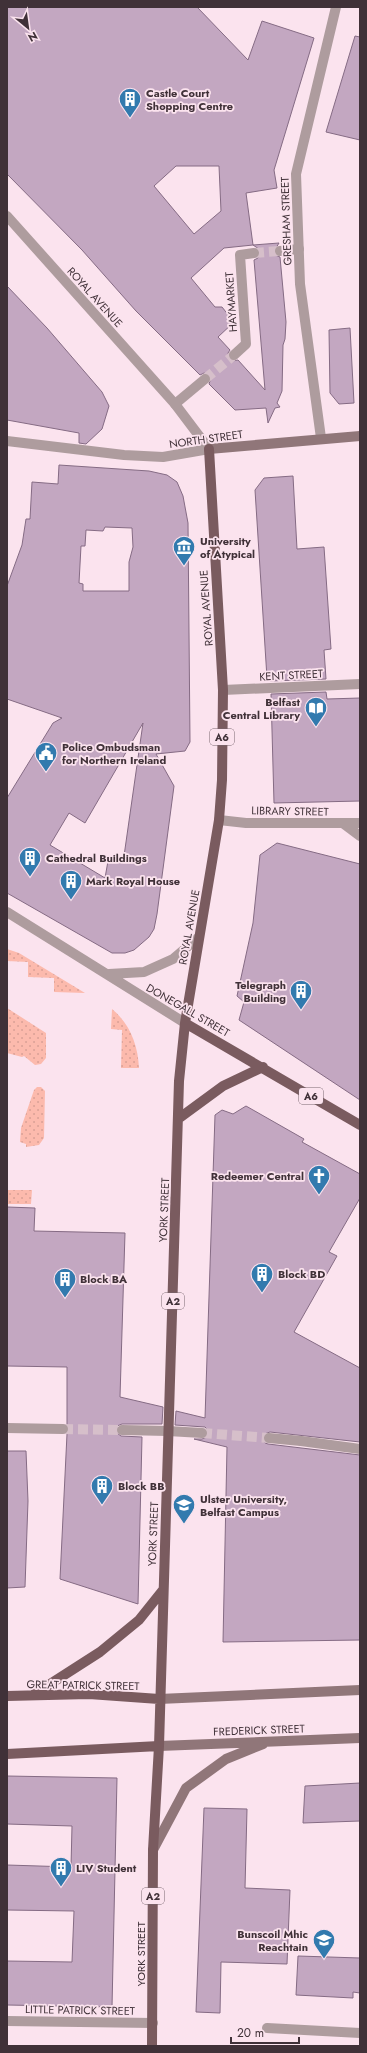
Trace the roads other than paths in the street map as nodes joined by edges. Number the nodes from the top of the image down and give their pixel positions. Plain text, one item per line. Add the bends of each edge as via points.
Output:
1 (336, 7) edge
2 (7, 216) edge
3 (299, 249) junction
4 (280, 251) tunnel mouth
5 (254, 253) tunnel mouth
6 (234, 355) tunnel mouth
7 (204, 379) tunnel mouth
8 (175, 404) junction
9 (360, 436) edge
10 (320, 438) junction
11 (7, 441) edge
12 (209, 449) junction
13 (360, 684) edge
14 (223, 690) junction
15 (219, 820) junction
16 (360, 823) edge
17 (344, 824) junction
18 (360, 836) edge
19 (7, 912) edge
20 (199, 937) junction
21 (109, 974) junction
22 (185, 1023) junction
23 (263, 1067) junction
24 (178, 1119) junction
25 (360, 1125) edge
26 (7, 1428) edge
27 (63, 1429) tunnel mouth
28 (122, 1430) tunnel mouth
29 (168, 1431) junction
30 (202, 1433) tunnel mouth
31 (269, 1438) tunnel mouth
32 (360, 1449) edge
33 (163, 1590) junction
34 (360, 1690) edge
35 (33, 1695) junction
36 (7, 1696) edge
37 (159, 1699) junction
38 (360, 1738) edge
39 (268, 1742) junction
40 (159, 1746) junction
41 (7, 1754) edge
42 (153, 1850) junction
43 (7, 2021) edge
44 (153, 2023) junction
45 (267, 2028) dead end
46 (360, 2033) edge
47 (152, 2046) edge

1 - 3 street, GRESHAM STREET via 296,174
2 - 8 street, ROYAL AVENUE
3 - 4 street
3 - 10 street, GRESHAM STREET via 300,284
5 - 6 street, HAYMARKET via 240,254 246,344
7 - 8 street
8 - 12 street, ROYAL AVENUE
9 - 10 main road, NORTH STREET
10 - 12 main road, NORTH STREET
11 - 12 street, NORTH STREET via 124,455 164,457
12 - 14 main road, ROYAL AVENUE / A6
13 - 14 street, KENT STREET
14 - 15 main road, ROYAL AVENUE / A6
15 - 17 street, LIBRARY STREET via 246,823
15 - 20 main road, ROYAL AVENUE / A6
16 - 17 street, LIBRARY STREET
17 - 18 street
19 - 21 street, DONEGALL STREET
20 - 21 street via 173,959 144,972
20 - 22 main road, ROYAL AVENUE / A6
21 - 22 street, DONEGALL STREET via 139,996
22 - 23 main road, DONEGALL STREET / A6
22 - 24 main road, YORK STREET / A2
23 - 24 main road via 223,1086
23 - 25 main road, DONEGALL STREET / A6
24 - 29 main road, YORK STREET / A2
26 - 27 street
28 - 29 street
29 - 30 street
29 - 33 main road, YORK STREET / A2
31 - 32 street
33 - 35 main road via 139,1620 100,1652
33 - 37 main road, YORK STREET / A2
34 - 37 main road
35 - 36 main road, GREAT PATRICK STREET
35 - 37 main road, GREAT PATRICK STREET via 89,1694
37 - 40 main road, YORK STREET / A2
38 - 39 main road, FREDERICK STREET
39 - 40 main road, FREDERICK STREET
39 - 42 main road via 226,1758 186,1788
40 - 41 main road
40 - 42 main road, YORK STREET / A2
42 - 44 main road, YORK STREET / A2
43 - 44 street, LITTLE PATRICK STREET
44 - 47 main road, YORK STREET / A2
45 - 46 street

